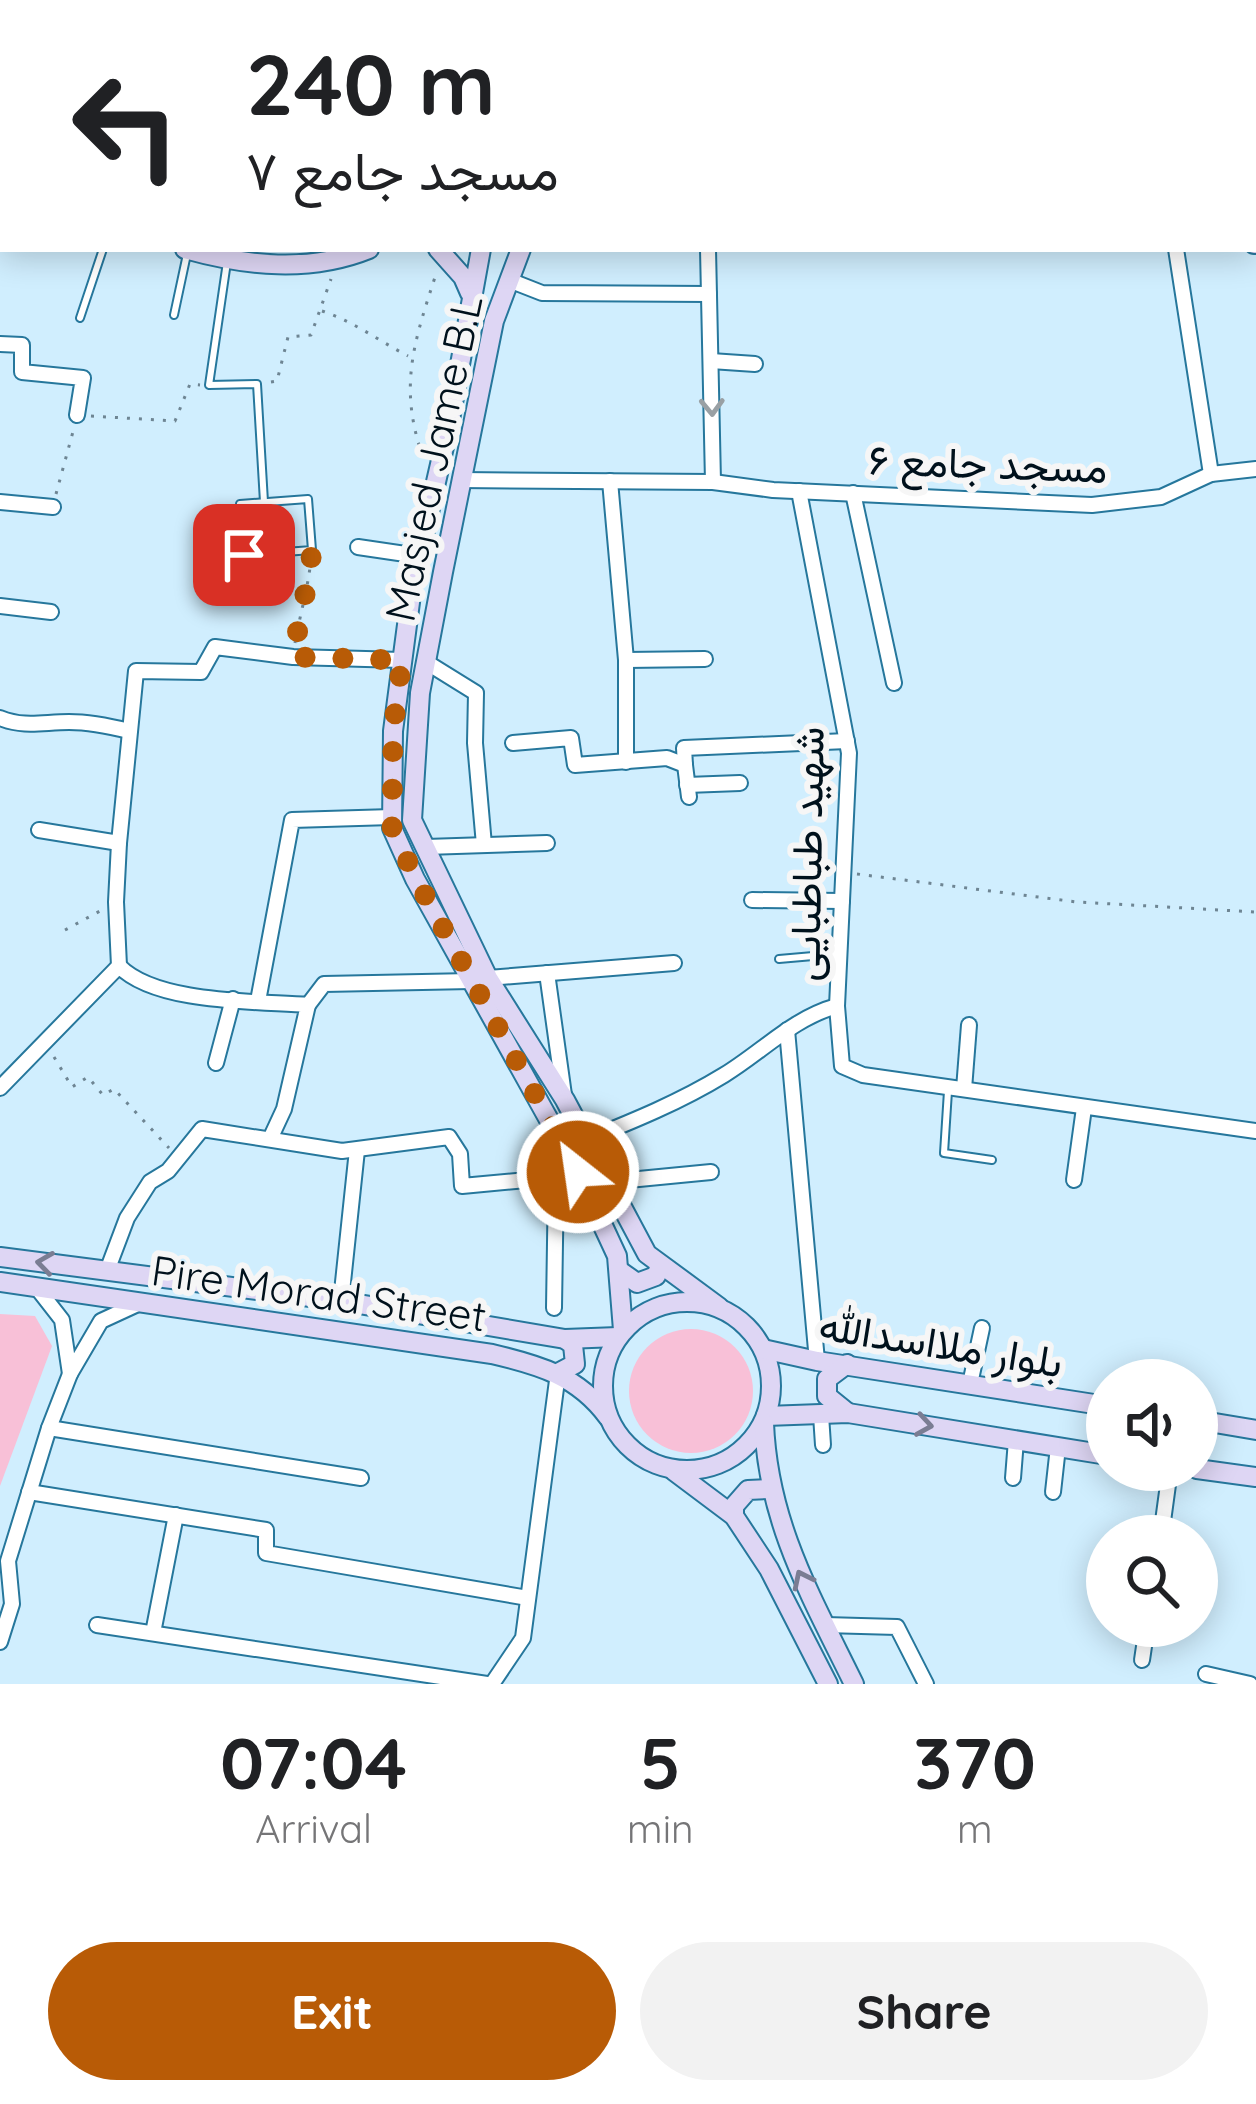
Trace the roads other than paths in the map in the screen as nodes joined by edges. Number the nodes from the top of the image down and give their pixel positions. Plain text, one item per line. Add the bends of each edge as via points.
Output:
1 (102, 252) edge
2 (186, 252) edge
3 (194, 252) edge
4 (362, 252) edge
5 (441, 252) edge
6 (480, 252) edge
7 (520, 252) edge
8 (708, 252) edge
9 (1176, 252) edge
10 (227, 260) junction
11 (509, 280) junction
12 (472, 285) junction
13 (709, 294) junction
14 (174, 315) dead end
15 (80, 318) dead end
16 (0, 344) edge
17 (711, 362) junction
18 (755, 364) dead end
19 (77, 415) road end
20 (1256, 469) edge
21 (1211, 474) junction
22 (460, 480) junction
23 (610, 481) junction
24 (713, 482) junction
25 (799, 491) junction
26 (853, 493) junction
27 (0, 502) edge
28 (264, 502) junction
29 (53, 507) road end
30 (358, 547) dead end
31 (418, 556) junction
32 (0, 606) edge
33 (51, 612) dead end
34 (705, 658) dead end
35 (402, 660) junction
36 (626, 660) junction
37 (426, 662) junction
38 (894, 683) dead end
39 (1, 723) edge
40 (129, 731) junction
41 (847, 741) junction
42 (513, 743) dead end
43 (626, 762) junction
44 (685, 765) junction
45 (740, 783) dead end
46 (392, 817) junction
47 (40, 830) dead end
48 (119, 843) junction
49 (547, 843) dead end
50 (484, 845) junction
51 (426, 847) junction
52 (752, 900) dead end
53 (842, 901) junction
54 (839, 953) junction
55 (779, 958) dead end
56 (674, 963) dead end
57 (119, 966) junction
58 (547, 973) junction
59 (480, 979) junction
60 (233, 999) junction
61 (258, 1001) junction
62 (308, 1005) junction
63 (837, 1006) junction
64 (969, 1025) dead end
65 (787, 1030) junction
66 (216, 1063) dead end
67 (1, 1084) edge
68 (956, 1088) junction
69 (565, 1100) junction
70 (1084, 1108) junction
71 (1256, 1131) edge
72 (271, 1137) junction
73 (586, 1140) junction
74 (357, 1150) junction
75 (992, 1160) dead end
76 (711, 1172) dead end
77 (580, 1175) junction
78 (556, 1178) junction
79 (1074, 1180) dead end
80 (608, 1182) junction
81 (0, 1257) edge
82 (661, 1266) junction
83 (107, 1271) junction
84 (620, 1271) junction
85 (0, 1282) edge
86 (38, 1288) junction
87 (341, 1301) junction
88 (141, 1303) junction
89 (719, 1307) junction
90 (554, 1308) dead end
91 (982, 1328) dead end
92 (621, 1334) junction
93 (565, 1340) junction
94 (763, 1348) junction
95 (817, 1361) junction
96 (847, 1364) junction
97 (558, 1373) junction
98 (70, 1374) junction
99 (970, 1384) junction
100 (1086, 1403) edge
101 (848, 1413) junction
102 (821, 1415) junction
103 (608, 1417) junction
104 (765, 1419) junction
105 (1218, 1424) edge
106 (49, 1429) junction
107 (1256, 1430) edge
108 (1016, 1440) junction
109 (823, 1445) dead end
110 (1058, 1447) junction
111 (1086, 1452) edge
112 (670, 1468) junction
113 (1218, 1472) edge
114 (362, 1478) dead end
115 (1013, 1478) dead end
116 (1256, 1478) edge
117 (770, 1489) junction
118 (29, 1492) junction
119 (1054, 1492) dead end
120 (176, 1515) junction
121 (734, 1516) junction
122 (4, 1560) edge
123 (528, 1598) junction
124 (97, 1624) dead end
125 (825, 1625) junction
126 (153, 1633) junction
127 (0, 1642) edge
128 (1144, 1647) edge
129 (1142, 1660) dead end
130 (1206, 1674) dead end
131 (489, 1684) edge
132 (828, 1684) edge
133 (854, 1684) edge
134 (926, 1684) edge
135 (1250, 1684) edge

1 - 15 lane
2 - 14 lane
3 - 10 main road
4 - 10 main road via 337,262
5 - 12 main road
6 - 12 main road
7 - 11 main road, Masjed Jame B.L
8 - 13 street
9 - 21 street
10 - 28 lane via 209,385 257,385
11 - 12 main road
11 - 13 street via 542,293
11 - 22 main road, Masjed Jame B.L
12 - 31 main road
13 - 17 street
16 - 19 street via 22,345 22,372 83,378
17 - 18 street
17 -> 24 street
20 - 21 street, مسجد جامع ۶
21 - 26 street, مسجد جامع ۶ via 1161,496 1092,505
22 - 23 street, مسجد جامع ۶
22 - 37 main road, Masjed Jame B.L
23 - 24 street, مسجد جامع ۶
23 - 36 street
24 - 25 street, مسجد جامع ۶
25 - 26 street, مسجد جامع ۶
25 - 41 street, شهید طباطبایی
26 - 38 street
27 - 29 street
28 - 28 lane via 308,499 312,550 244,555 240,504
30 - 31 street
31 - 35 main road
32 - 33 street
34 - 36 street
35 - 40 street via 215,647 200,672 136,671
35 - 46 main road
36 - 43 street
37 - 50 street via 476,693
37 - 51 main road, Masjed Jame B.L via 412,820
39 - 40 street
40 - 48 street
41 - 44 street via 684,748
41 - 53 street, شهید طباطبایی
42 - 43 street via 571,739 574,765
43 - 44 street via 667,758
44 - 45 street via 688,791
46 - 59 main road via 416,879
46 - 61 street via 292,820
47 - 48 street
48 - 57 street
49 - 50 street
50 - 51 street
51 - 59 main road, Masjed Jame B.L
52 - 53 street
53 - 54 street, شهید طباطبایی
54 - 55 lane
54 - 63 street, شهید طباطبایی
56 - 58 street
57 - 60 street via 132,980
57 - 67 street
58 - 59 street
58 - 69 street
59 - 62 street via 324,984
59 - 69 main road, Masjed Jame B.L
59 - 77 main road
60 - 61 street
60 - 66 street
61 - 62 street
62 - 72 street
63 - 65 street
63 - 68 street, شهید طباطبایی via 842,1066
64 - 68 street
65 - 73 street via 726,1074
65 - 95 street
68 - 70 street
68 - 75 lane via 944,1153
69 - 73 main road, Masjed Jame B.L
70 - 71 street
70 - 79 street
72 - 74 street
72 - 83 street via 202,1129 150,1182
73 - 80 main road, Masjed Jame B.L
74 - 78 street via 448,1137 460,1154 462,1186
74 - 87 street
76 - 80 street
77 - 78 street
77 - 84 main road
78 - 90 street
80 - 82 main road, Masjed Jame B.L via 646,1254
83 -> 81 main road
82 - 84 main road via 648,1282
82 - 89 main road, Masjed Jame B.L
83 - 87 main road
84 - 92 main road
85 - 86 main road, Pire Morad Street
86 - 88 main road, Pire Morad Street
86 - 98 street via 62,1320
87 - 93 main road
88 - 97 main road, Pire Morad Street via 492,1354
88 - 98 street via 101,1321
89 - 92 main road via 667,1304
89 - 94 main road
91 - 99 street
92 - 93 main road
92 - 103 main road via 606,1360
93 - 97 main road via 574,1364
94 - 95 main road, بلوار ملااسدالله
94 - 104 main road via 771,1373
95 - 96 main road, بلوار ملااسدالله
96 - 99 main road, بلوار ملااسدالله
96 - 101 main road via 827,1379 827,1396
97 - 103 main road, Pire Morad Street
97 - 123 street
98 - 106 street
99 - 100 main road, بلوار ملااسدالله
101 - 102 main road, بلوار ملااسدالله
101 -> 108 main road, بلوار ملااسدالله
102 - 104 main road, بلوار ملااسدالله
102 - 109 street
103 - 112 main road via 633,1449
104 - 112 main road via 725,1462
104 - 117 main road
105 - 107 main road
106 - 114 street
106 - 118 street
108 - 110 main road, بلوار ملااسدالله
108 - 115 street
110 - 111 main road, بلوار ملااسدالله
110 - 119 street
112 - 121 main road
113 - 116 main road
117 - 121 main road via 748,1490
125 -> 117 main road
118 - 120 street
118 - 122 street
120 - 123 street via 266,1530 266,1553
120 - 126 street
121 - 132 main road
122 - 127 street via 12,1604
123 - 131 street via 523,1638
124 - 126 street
125 - 133 main road
125 - 134 street via 897,1627
126 - 131 street
128 - 129 street
130 - 135 street

